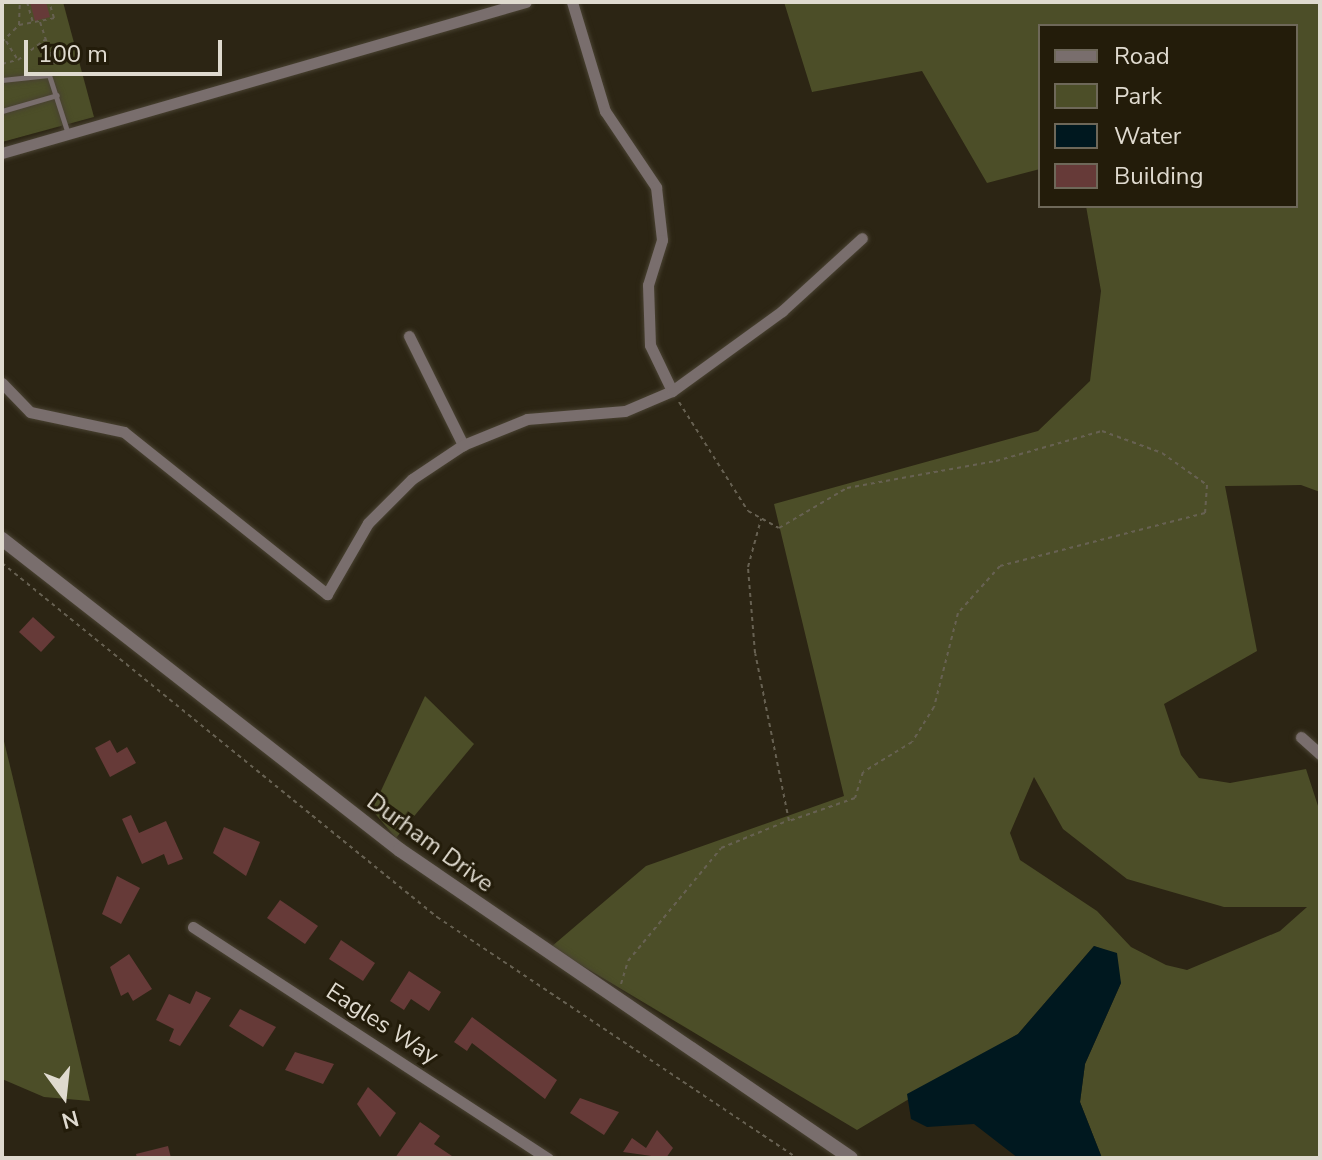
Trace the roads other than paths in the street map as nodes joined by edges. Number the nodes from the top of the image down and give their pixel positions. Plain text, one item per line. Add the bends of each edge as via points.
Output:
1 (526, 2) edge
2 (572, 2) edge
3 (2, 80) edge
4 (57, 95) junction
5 (2, 111) edge
6 (69, 135) junction
7 (2, 153) edge
8 (862, 238) dead end
9 (409, 336) dead end
10 (2, 383) edge
11 (672, 391) junction
12 (463, 445) junction
13 (2, 539) edge
14 (1301, 737) dead end
15 (1320, 754) edge
16 (193, 927) dead end
17 (548, 1158) edge
18 (851, 1158) edge

1 - 6 street
2 - 11 street via 605,111 656,187 662,240 648,285 650,345
3 - 4 lane via 42,72
4 - 5 lane
4 - 6 lane
6 - 7 street
8 - 11 street via 782,311
9 - 12 street
10 - 12 street via 30,412 124,432 327,594 368,523 412,479
11 - 12 street via 625,411 527,419
13 - 18 street, Durham Drive via 400,850
14 - 15 street
16 - 17 street, Eagles Way

